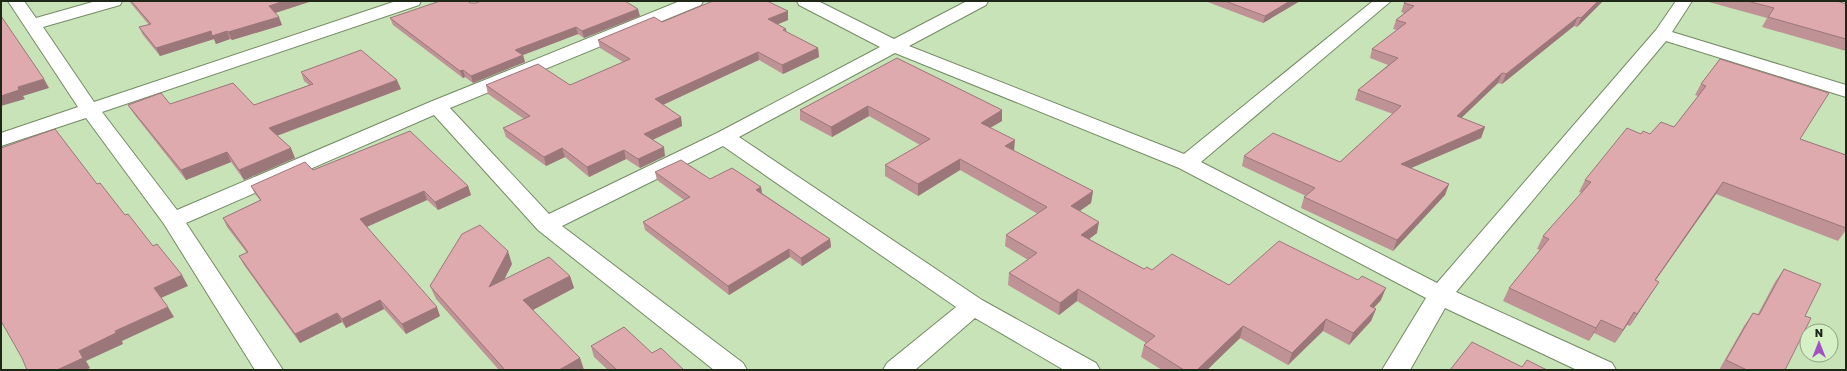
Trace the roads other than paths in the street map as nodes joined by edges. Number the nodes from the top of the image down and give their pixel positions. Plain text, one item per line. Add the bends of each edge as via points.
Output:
1 (16, 1) edge
2 (114, 1) edge
3 (413, 1) edge
4 (695, 1) edge
5 (805, 1) edge
6 (980, 1) edge
7 (1383, 1) edge
8 (1684, 1) edge
9 (32, 25) junction
10 (1662, 34) junction
11 (893, 46) junction
12 (1846, 91) edge
13 (437, 106) junction
14 (90, 110) junction
15 (724, 137) junction
16 (1, 140) edge
17 (1187, 163) junction
18 (174, 220) junction
19 (546, 225) junction
20 (1440, 295) junction
21 (973, 306) junction
22 (269, 370) edge
23 (733, 370) edge
24 (897, 370) edge
25 (1086, 370) edge
26 (1396, 370) edge
27 (1602, 370) edge

1 - 9 street
2 - 9 street
3 - 14 street
4 - 13 street
5 - 11 street
6 - 11 street
7 - 17 street
8 - 10 street
9 - 14 street
10 - 12 street
10 - 20 street
11 - 15 street
11 - 17 street
13 - 18 street
13 - 19 street
14 - 16 street
14 - 18 street
15 - 19 street
15 - 21 street
17 - 20 street
18 - 22 street
19 - 23 street
20 - 26 street
20 - 27 street
21 - 24 street
21 - 25 street

